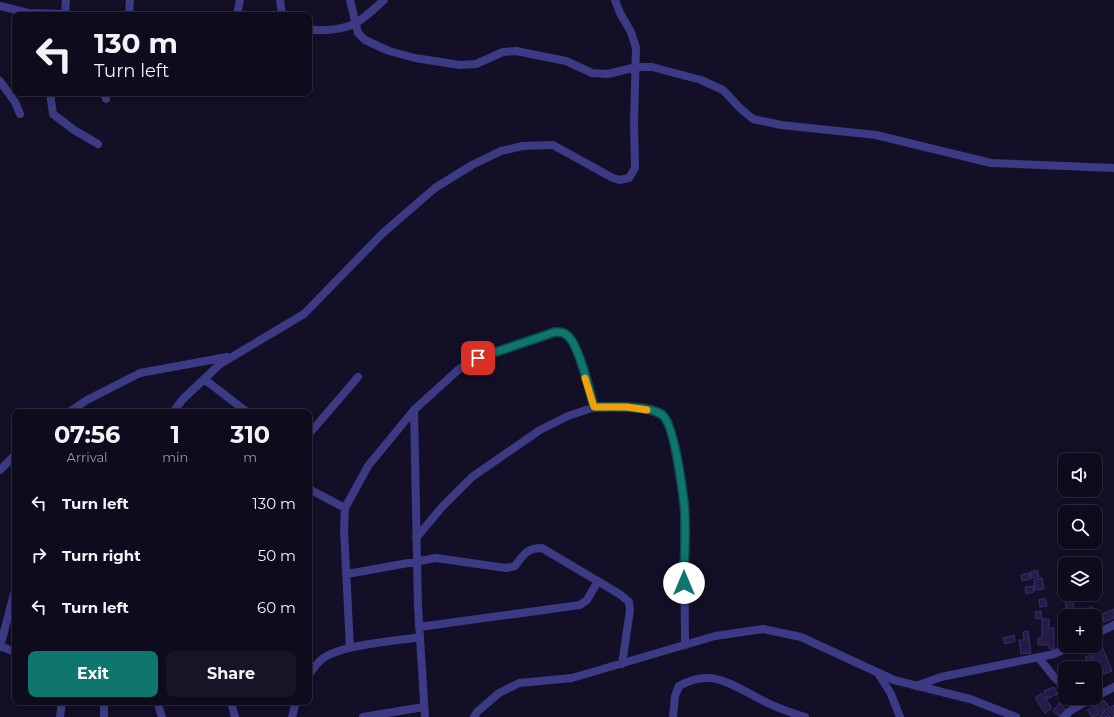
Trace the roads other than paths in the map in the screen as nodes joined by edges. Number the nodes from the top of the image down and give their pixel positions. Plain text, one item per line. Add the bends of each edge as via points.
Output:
1 (66, 0) edge
2 (130, 0) edge
3 (240, 0) edge
4 (280, 0) edge
5 (350, 0) edge
6 (384, 0) edge
7 (615, 0) edge
8 (0, 6) edge
9 (21, 12) edge
10 (65, 12) edge
11 (129, 12) edge
12 (238, 12) edge
13 (282, 12) edge
14 (356, 23) junction
15 (312, 30) edge
16 (636, 68) junction
17 (0, 81) edge
18 (50, 96) edge
19 (20, 114) dead end
20 (98, 144) dead end
21 (1114, 168) edge
22 (233, 356) junction
23 (358, 377) dead end
24 (204, 379) junction
25 (594, 407) junction
26 (74, 409) edge
27 (176, 409) edge
28 (243, 409) edge
29 (414, 410) junction
30 (312, 431) edge
31 (12, 458) edge
32 (0, 470) edge
33 (312, 491) edge
34 (345, 508) junction
35 (416, 538) junction
36 (417, 561) junction
37 (347, 574) junction
38 (598, 581) junction
39 (12, 601) edge
40 (1114, 625) edge
41 (419, 627) junction
42 (1102, 631) edge
43 (420, 638) junction
44 (685, 645) junction
45 (0, 646) edge
46 (350, 648) junction
47 (12, 651) edge
48 (1058, 652) edge
49 (1039, 658) junction
50 (622, 664) junction
51 (312, 670) edge
52 (878, 672) junction
53 (1058, 681) edge
54 (916, 686) junction
55 (1114, 687) edge
56 (1102, 693) edge
57 (62, 705) edge
58 (104, 705) edge
59 (232, 705) edge
60 (295, 705) edge
61 (1076, 705) edge
62 (424, 707) junction
63 (159, 708) dead end
64 (60, 717) edge
65 (104, 717) edge
66 (162, 717) edge
67 (235, 717) edge
68 (292, 717) edge
69 (363, 717) edge
70 (425, 717) edge
71 (474, 717) edge
72 (673, 717) edge
73 (805, 717) edge
74 (900, 717) edge
75 (1016, 717) edge
76 (1064, 717) edge

1 - 10 street
2 - 11 street
3 - 12 street
4 - 13 street
5 - 14 street
6 - 14 street
7 - 16 street via 636,48
8 - 9 street
14 - 15 street via 341,28
14 - 16 street via 358,33 365,40 389,50 434,61 460,65 476,64 503,52 516,51 566,61 592,73 608,74
16 - 21 street via 652,67 701,80 723,90 753,119 782,125 876,135 991,163
16 - 22 street via 635,168 629,178 619,180 611,177 553,145 523,146 500,151 434,188 383,233 304,314
17 - 19 street
18 - 20 street via 53,114
22 - 24 street
22 - 26 street via 140,373
23 - 30 street
24 - 27 street
24 - 28 street
25 - 29 street via 570,338 563,332 555,332 478,358 458,370
25 - 35 street via 540,430 472,477
25 - 44 street via 627,407 656,411 668,421 684,504
29 - 34 street via 368,466
29 - 35 street
31 - 32 street
33 - 34 street
34 - 37 street
35 - 36 street
36 - 37 street
36 - 38 street via 436,558 506,568 516,566 526,551 542,548
36 - 41 street
37 - 46 street
38 - 41 street via 587,600 580,605
38 - 50 street via 629,602
39 - 45 street
40 - 42 street
41 - 43 street
43 - 46 street
43 - 62 street
44 - 50 street
44 - 52 street via 716,636 763,629 801,637
45 - 47 street
46 - 51 street via 321,659
48 - 49 street
49 - 53 street
49 - 54 street via 941,677
50 - 71 street via 572,678 519,683 499,693 476,712
52 - 54 street
52 - 74 street via 891,694
54 - 75 street via 970,699
55 - 56 street
57 - 64 street
58 - 65 street
59 - 67 street
60 - 68 street
61 - 76 street
62 - 69 street
62 - 70 street
63 - 66 street
72 - 73 street via 675,696 679,686 690,680 710,677 726,680 778,708

